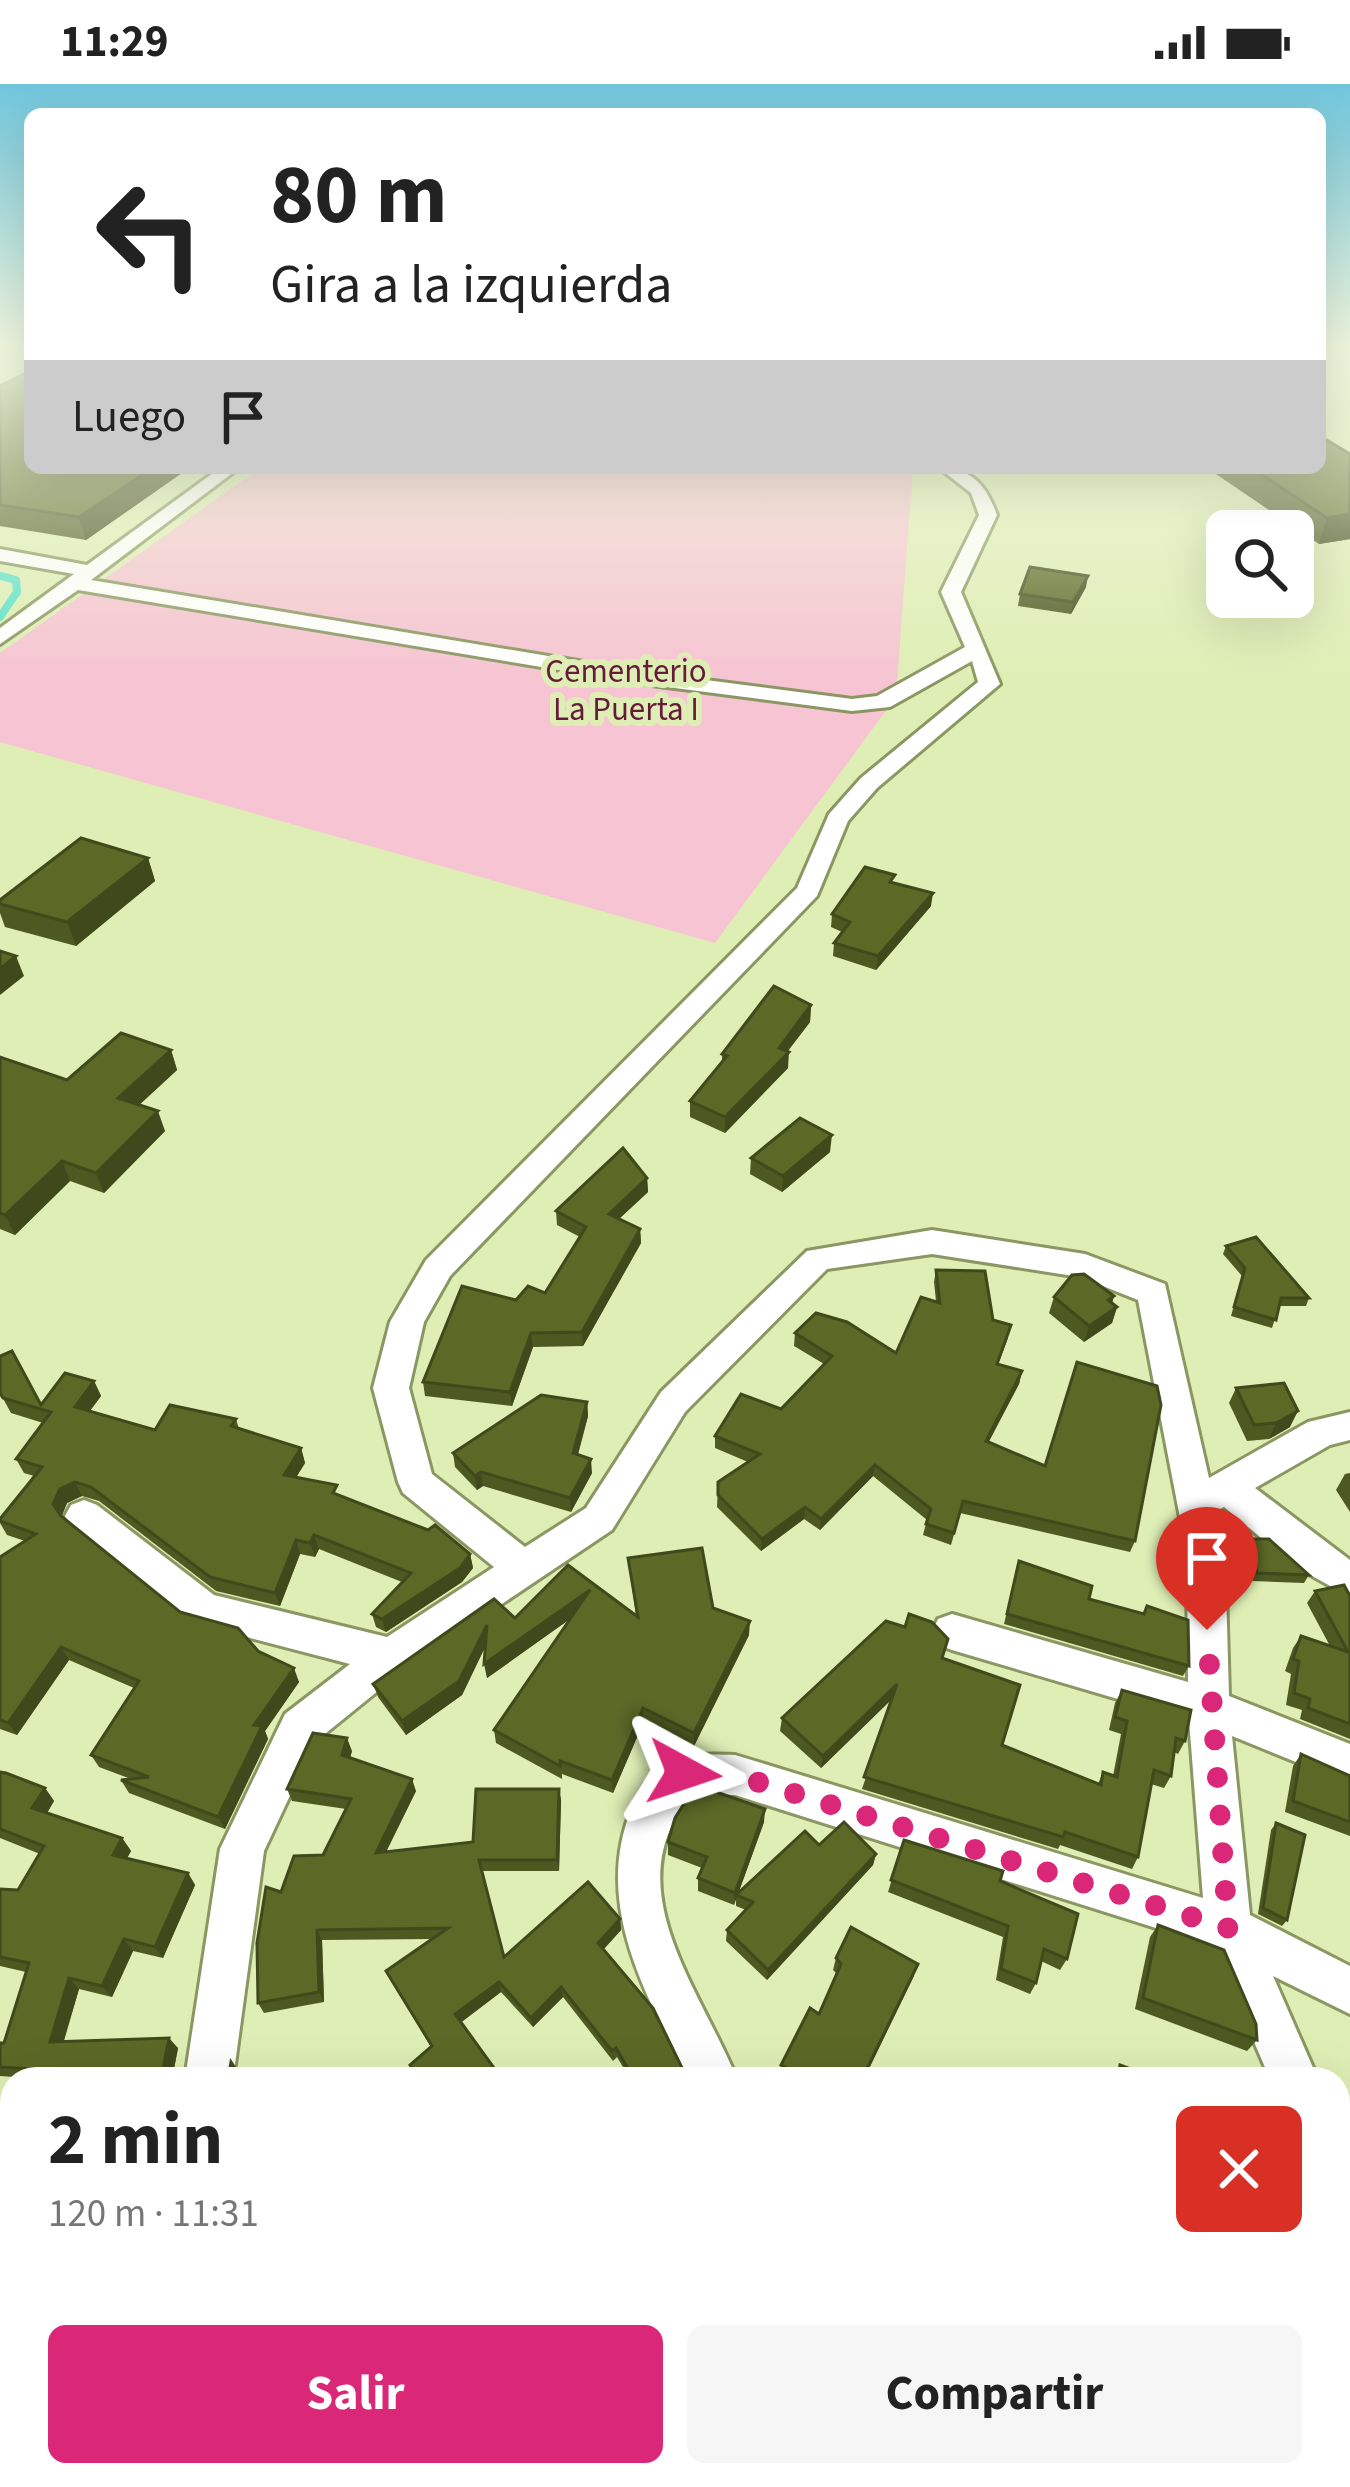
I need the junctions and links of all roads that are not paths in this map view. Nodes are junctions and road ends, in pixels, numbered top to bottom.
1 (223, 474) edge
2 (956, 474) edge
3 (0, 555) edge
4 (85, 578) junction
5 (0, 638) edge
6 (974, 651) junction
7 (1350, 1426) edge
8 (1211, 1496) junction
9 (84, 1516) dead end
10 (525, 1569) junction
11 (1350, 1580) edge
12 (952, 1632) dead end
13 (391, 1656) junction
14 (1209, 1707) junction
15 (1350, 1764) edge
16 (1228, 1928) junction
17 (1350, 1991) edge
18 (211, 2067) edge
19 (707, 2067) edge
20 (1289, 2067) edge

1 - 4 street
2 - 6 street
3 - 4 street
4 - 5 street
4 - 6 street
6 - 10 street
7 - 8 street
8 - 10 street
8 - 11 street
8 - 14 street
9 - 13 street
10 - 13 street
12 - 14 street
13 - 18 street
14 - 15 street
14 - 16 street
16 - 17 street
16 - 19 street
16 - 20 street

